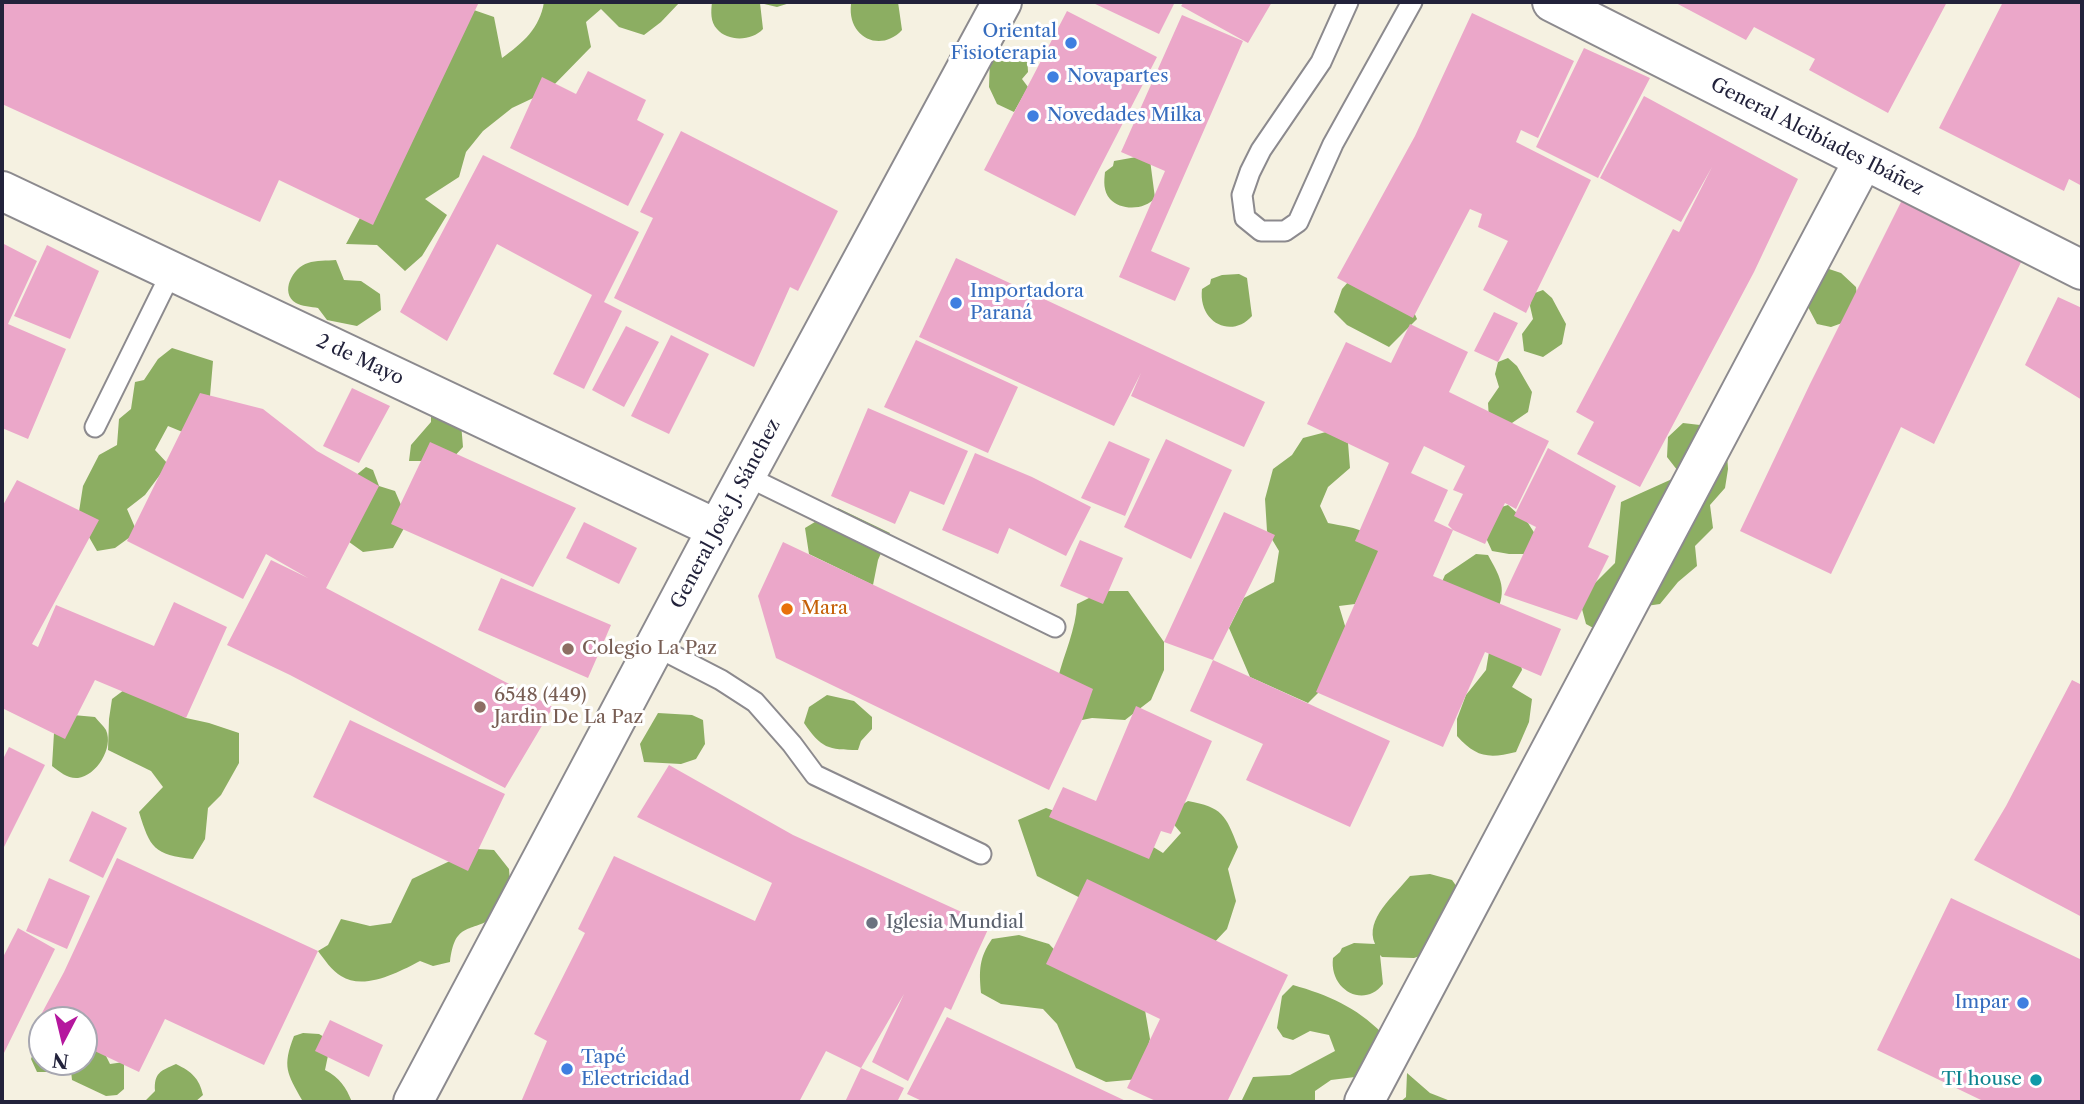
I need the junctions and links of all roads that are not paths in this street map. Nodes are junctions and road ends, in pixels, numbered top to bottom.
1 (1002, 2) edge
2 (1348, 2) edge
3 (1412, 2) edge
4 (1552, 2) edge
5 (1863, 161) junction
6 (2, 191) edge
7 (2082, 270) edge
8 (172, 271) junction
9 (95, 428) dead end
10 (746, 476) junction
11 (717, 529) junction
12 (1055, 627) dead end
13 (655, 646) junction
14 (981, 854) dead end
15 (413, 1102) edge
16 (1364, 1102) edge

1 - 10 street, General José J. Sánchez
2 - 3 lane
4 - 5 street, General Alcibíades Ibáñez
5 - 7 street, General Alcibíades Ibáñez
5 - 16 street
6 - 8 street, 2 de Mayo
8 - 9 lane
8 - 11 street, 2 de Mayo
10 - 11 street, General José J. Sánchez
10 - 12 lane
11 - 13 street, General José J. Sánchez
13 - 14 lane
13 - 15 street, General José J. Sánchez

